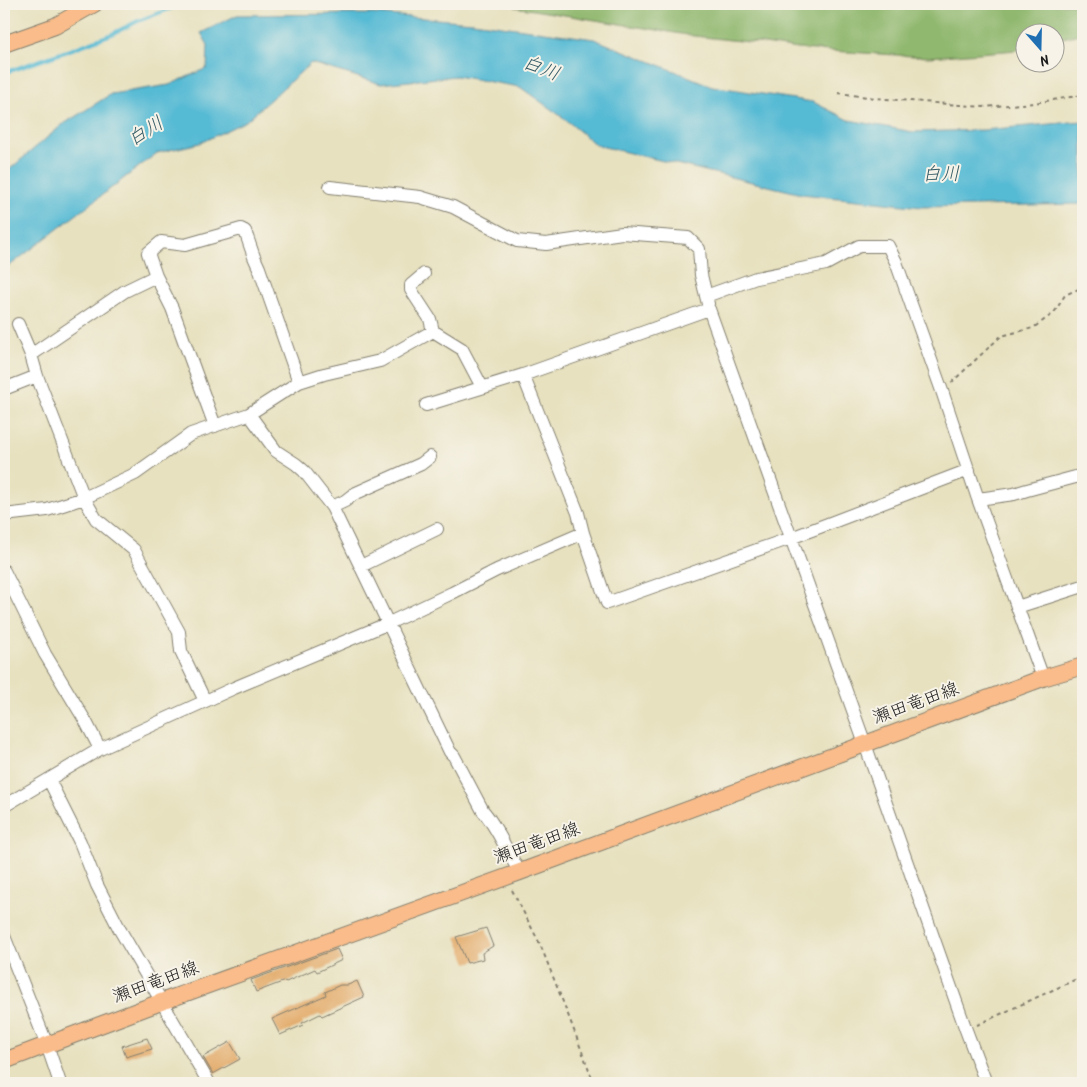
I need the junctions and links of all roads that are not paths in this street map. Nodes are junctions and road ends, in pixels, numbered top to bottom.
1 (94, 4) edge
2 (4, 44) edge
3 (330, 187) dead end
4 (424, 274) dead end
5 (156, 276) junction
6 (708, 303) junction
7 (18, 324) dead end
8 (433, 331) junction
9 (31, 355) junction
10 (523, 374) junction
11 (37, 376) junction
12 (299, 382) junction
13 (482, 387) junction
14 (4, 389) edge
15 (426, 405) dead end
16 (249, 414) junction
17 (215, 426) junction
18 (430, 457) dead end
19 (969, 470) junction
20 (1083, 475) edge
21 (84, 498) junction
22 (978, 499) junction
23 (332, 507) junction
24 (4, 515) edge
25 (437, 529) dead end
26 (583, 533) junction
27 (791, 538) junction
28 (361, 566) junction
29 (4, 571) edge
30 (1083, 586) edge
31 (1017, 607) junction
32 (389, 623) junction
33 (1083, 666) edge
34 (1043, 678) junction
35 (205, 701) junction
36 (865, 744) junction
37 (100, 749) junction
38 (49, 780) junction
39 (4, 806) edge
40 (513, 874) junction
41 (4, 936) edge
42 (161, 1002) junction
43 (47, 1045) junction
44 (4, 1061) edge
45 (60, 1083) edge
46 (209, 1083) edge
47 (986, 1083) edge

1 - 2 main road
3 - 6 street
4 - 8 street
5 - 9 street
5 - 12 street
5 - 17 street
6 - 10 street
6 - 19 street
6 - 27 street
7 - 9 street
8 - 12 street
8 - 13 street
9 - 11 street
10 - 13 street
10 - 26 street
11 - 14 street
11 - 21 street
12 - 16 street
13 - 15 street
16 - 17 street
16 - 23 street
17 - 21 street
18 - 23 street
19 - 22 street
19 - 27 street
20 - 22 street
21 - 24 street
21 - 35 street
22 - 31 street
23 - 28 street
25 - 28 street
26 - 27 street
26 - 32 street
27 - 36 street
28 - 32 street
29 - 37 street
30 - 31 street
31 - 34 street
32 - 35 street
32 - 40 street
33 - 34 main road, 瀬田竜田線
34 - 36 main road, 瀬田竜田線
35 - 37 street
36 - 40 main road, 瀬田竜田線
36 - 47 street
37 - 38 street
38 - 39 street
38 - 42 street
40 - 42 main road, 瀬田竜田線
41 - 43 street
42 - 43 main road, 瀬田竜田線
42 - 46 street
43 - 44 main road, 瀬田竜田線
43 - 45 street

